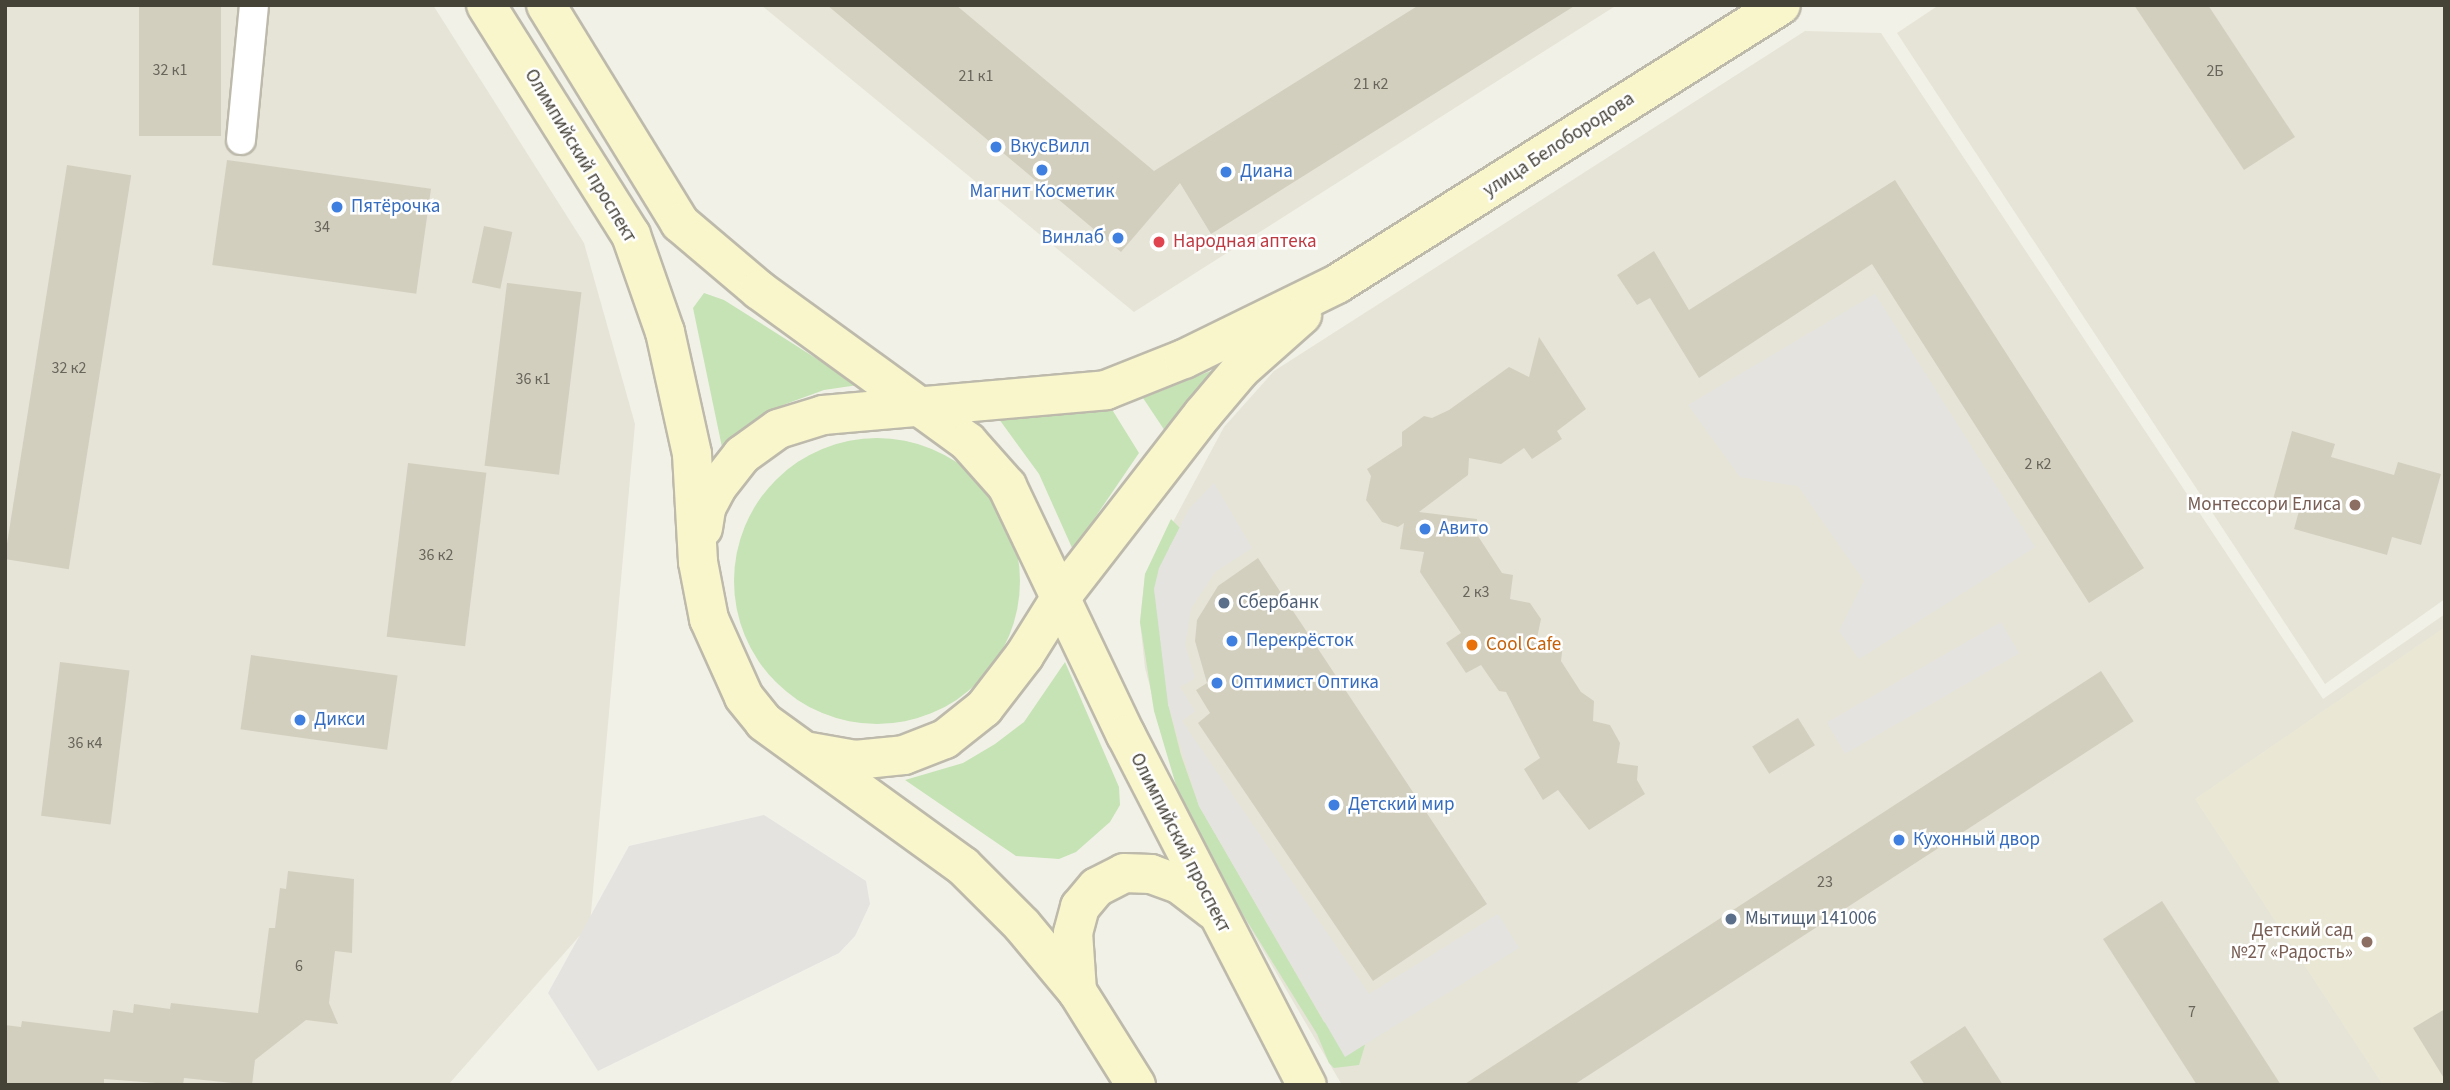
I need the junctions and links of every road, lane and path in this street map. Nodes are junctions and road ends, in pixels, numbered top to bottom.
1 (254, 5) edge
2 (486, 5) edge
3 (546, 5) edge
4 (1781, 5) edge
5 (241, 140) dead end
6 (1337, 284) junction
7 (921, 409) junction
8 (698, 562) junction
9 (1061, 597) junction
10 (805, 751) junction
11 (1214, 911) junction
12 (1077, 991) junction
13 (1136, 1085) edge
14 (1307, 1085) edge

1 - 5 street
2 - 8 main road, Олимпийский проспект
3 - 7 main road, Олимпийский проспект
4 - 6 main road, улица Белобородова
6 - 7 main road
6 - 9 main road
7 - 8 main road, Олимпийский проспект
7 - 9 main road, Олимпийский проспект
8 - 10 main road, Олимпийский проспект
9 - 10 main road, Олимпийский проспект
9 - 11 main road, Олимпийский проспект
10 - 12 main road, Олимпийский проспект
11 - 12 main road
11 - 14 main road, Олимпийский проспект
12 - 13 main road, Олимпийский проспект

